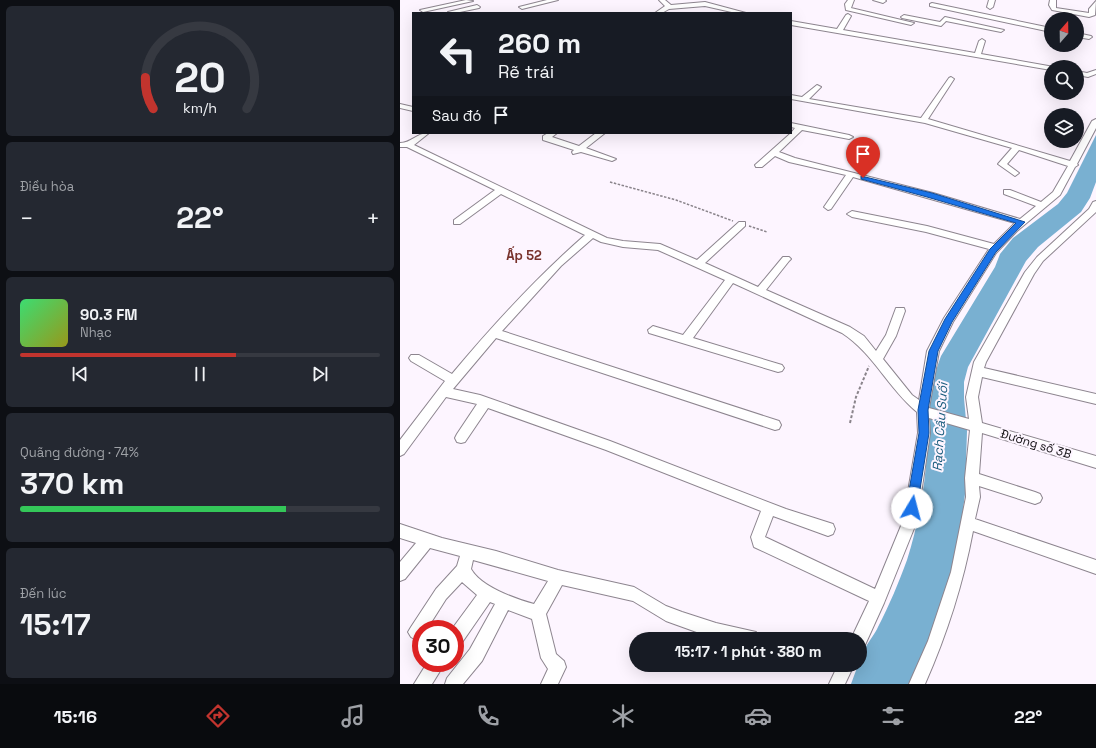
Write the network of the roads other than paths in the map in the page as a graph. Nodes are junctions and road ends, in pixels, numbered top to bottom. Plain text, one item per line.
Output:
1 (470, 0) edge
2 (555, 0) edge
3 (662, 0) edge
4 (851, 0) edge
5 (876, 0) edge
6 (992, 0) edge
7 (1053, 0) edge
8 (883, 1) edge
9 (1096, 3) edge
10 (932, 5) dead end
11 (477, 7) junction
12 (522, 7) dead end
13 (668, 7) junction
14 (990, 7) dead end
15 (956, 8) junction
16 (423, 10) dead end
17 (451, 12) edge
18 (482, 12) edge
19 (660, 12) edge
20 (739, 12) edge
21 (914, 12) dead end
22 (848, 16) dead end
23 (904, 17) dead end
24 (945, 19) junction
25 (792, 23) edge
26 (933, 28) dead end
27 (1044, 28) edge
28 (1001, 30) dead end
29 (839, 31) junction
30 (1084, 36) edge
31 (1089, 37) dead end
32 (982, 40) dead end
33 (977, 55) junction
34 (1044, 67) edge
35 (1096, 72) edge
36 (1084, 74) edge
37 (951, 79) dead end
38 (817, 87) dead end
39 (792, 97) edge
40 (803, 100) junction
41 (868, 101) dead end
42 (400, 106) edge
43 (412, 109) edge
44 (859, 110) junction
45 (923, 121) junction
46 (1096, 121) edge
47 (792, 125) edge
48 (800, 127) junction
49 (424, 134) edge
50 (552, 134) edge
51 (600, 134) edge
52 (849, 136) dead end
53 (404, 145) edge
54 (580, 148) junction
55 (1017, 148) junction
56 (774, 153) junction
57 (573, 154) dead end
58 (612, 159) dead end
59 (759, 165) dead end
60 (1074, 165) junction
61 (1015, 173) dead end
62 (851, 174) junction
63 (502, 189) junction
64 (1007, 192) dead end
65 (1096, 204) edge
66 (1042, 205) junction
67 (828, 207) dead end
68 (852, 214) dead end
69 (457, 222) dead end
70 (1021, 222) junction
71 (742, 224) road end
72 (592, 234) junction
73 (996, 248) junction
74 (786, 259) dead end
75 (698, 264) junction
76 (730, 280) junction
77 (759, 292) junction
78 (900, 311) dead end
79 (653, 330) dead end
80 (494, 333) junction
81 (686, 340) junction
82 (414, 358) dead end
83 (878, 361) junction
84 (778, 368) dead end
85 (978, 371) junction
86 (453, 380) junction
87 (444, 392) junction
88 (1096, 399) edge
89 (485, 402) junction
90 (924, 410) junction
91 (775, 425) dead end
92 (975, 426) junction
93 (461, 438) dead end
94 (400, 450) edge
95 (1096, 462) edge
96 (972, 478) junction
97 (1035, 498) dead end
98 (769, 508) junction
99 (968, 523) junction
100 (828, 528) dead end
101 (400, 531) edge
102 (427, 540) junction
103 (468, 552) junction
104 (1096, 567) edge
105 (464, 569) junction
106 (400, 574) edge
107 (558, 577) junction
108 (488, 592) junction
109 (879, 598) junction
110 (504, 602) junction
111 (538, 613) junction
112 (424, 620) edge
113 (464, 625) edge
114 (719, 632) edge
115 (862, 632) edge
116 (431, 672) edge
117 (843, 672) edge
118 (422, 684) edge
119 (453, 684) edge
120 (550, 684) edge
121 (837, 684) edge
122 (917, 684) edge

1 - 11 street
1 - 16 street
2 - 12 street
3 - 13 street
4 - 26 street
5 - 8 street
6 - 14 street
7 - 9 street
10 - 15 street
11 - 17 street
11 - 18 street
13 - 19 street
13 - 20 street
15 - 24 street
15 - 27 street
21 - 24 street
22 - 29 street
23 - 24 street
24 - 28 street
25 - 29 street
29 - 33 street
30 - 31 street
32 - 33 street
33 - 34 street
35 - 36 street
37 - 45 street
38 - 40 street
39 - 40 street
40 - 44 street
41 - 44 street
42 - 43 street
44 - 45 street
45 - 55 street
46 - 60 street
47 - 48 street
48 - 52 street
48 - 56 street
49 - 53 street
50 - 54 street
51 - 54 street
53 - 63 street
54 - 57 street
54 - 58 street
55 - 60 street
55 - 61 street
56 - 59 street
56 - 62 street
60 - 66 street
62 - 67 street
62 - 70 street
63 - 69 street
63 - 72 street
64 - 66 street
65 - 85 street
66 - 70 street
68 - 73 street
70 - 73 street
71 - 75 street
72 - 75 street
72 - 80 street
73 - 90 street
74 - 77 street
75 - 76 street
76 - 77 street
76 - 81 street
77 - 83 street
78 - 83 street
79 - 81 street
80 - 86 street
80 - 91 street
81 - 84 street
82 - 86 street
83 - 90 street
85 - 88 street
85 - 92 street
86 - 87 street
87 - 89 street
87 - 94 street
89 - 93 street
89 - 98 street
90 - 92 street, Đường số 3B
90 - 109 street
92 - 95 street, Đường số 3B
92 - 96 street
96 - 97 street
96 - 99 street
98 - 100 street
98 - 109 street
99 - 104 street
99 - 122 street
101 - 102 street
102 - 103 street
102 - 106 street
103 - 105 street
103 - 107 street
105 - 108 street
105 - 112 street
107 - 111 street
107 - 114 street
108 - 110 street
108 - 113 street
109 - 115 street
110 - 111 street
110 - 119 street
111 - 120 street
116 - 118 street
117 - 121 street

